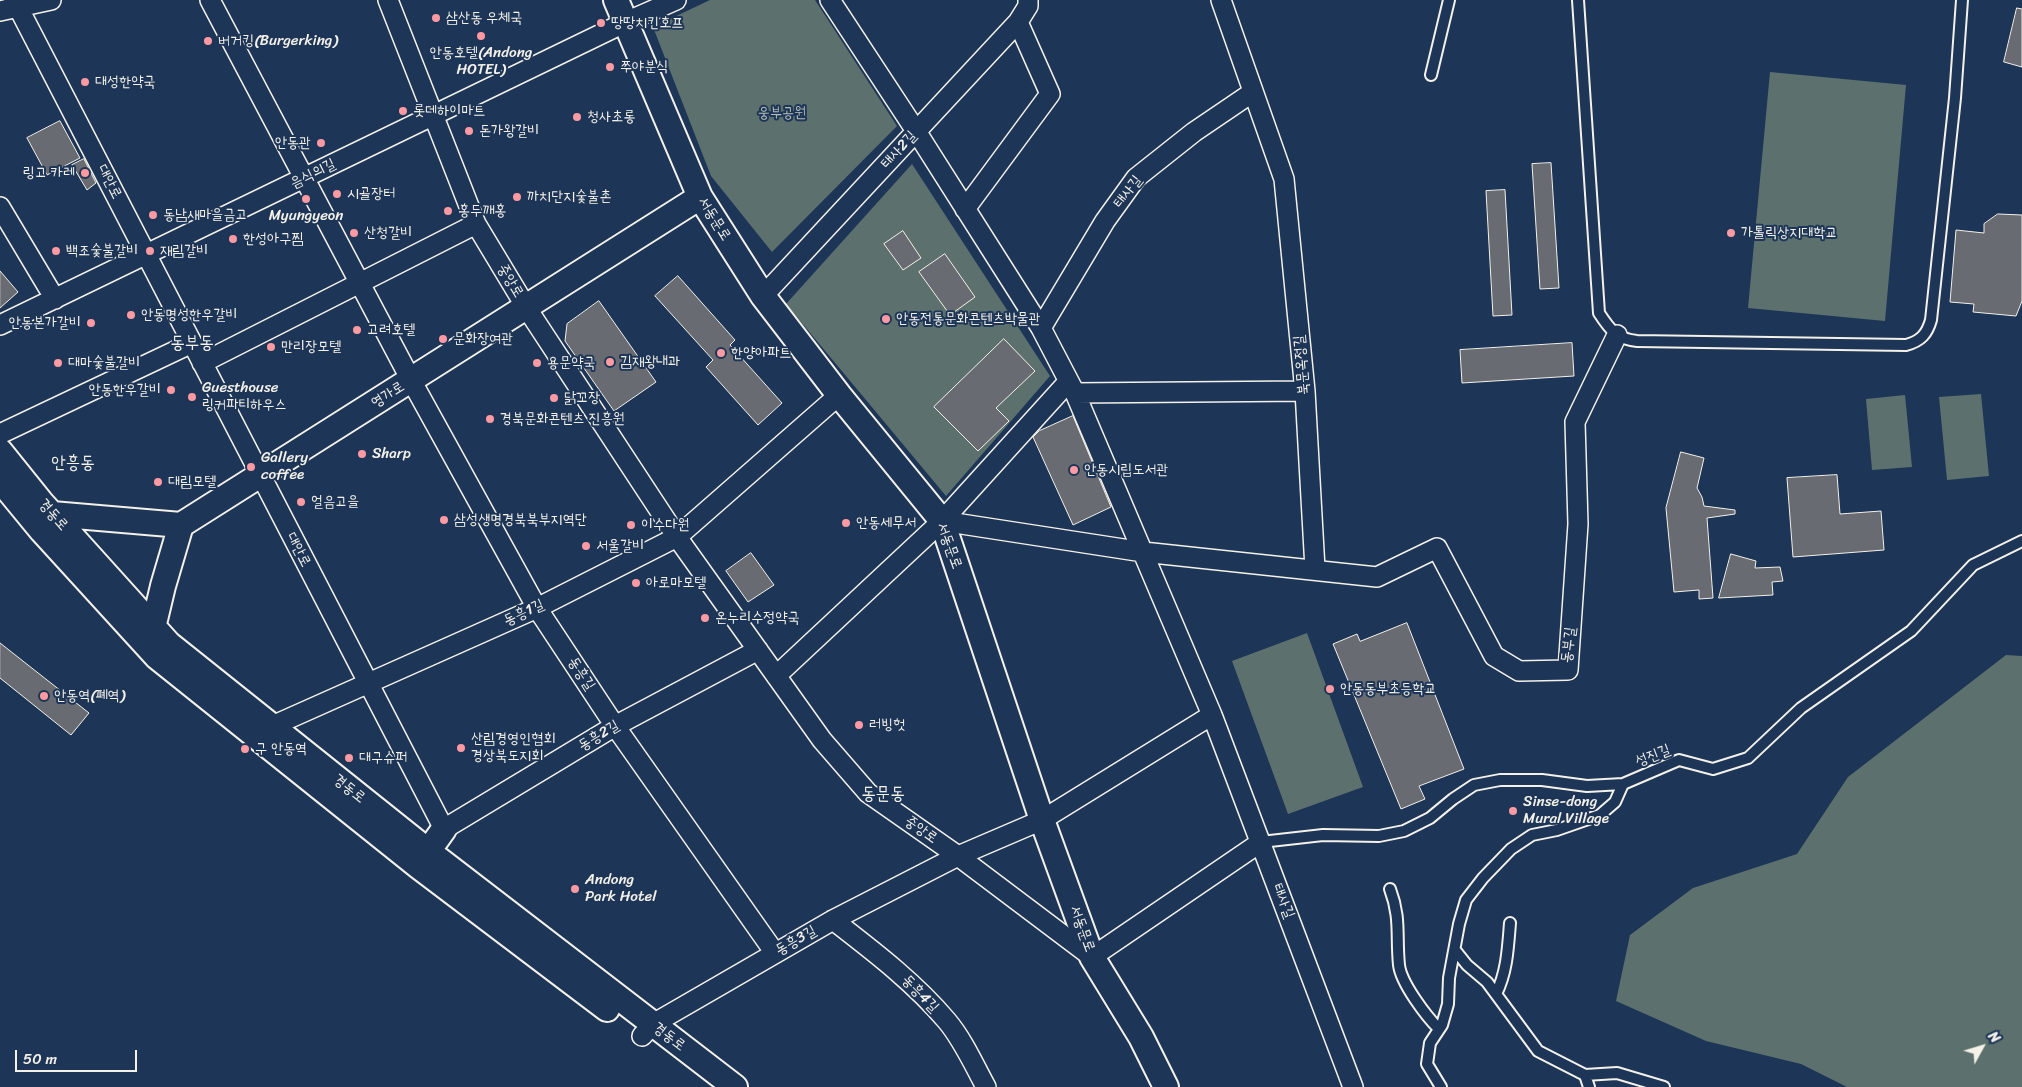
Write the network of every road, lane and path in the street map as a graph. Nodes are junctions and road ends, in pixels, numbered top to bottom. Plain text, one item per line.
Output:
1 (51, 0) edge
2 (210, 0) edge
3 (388, 0) edge
4 (616, 0) edge
5 (676, 0) edge
6 (830, 0) edge
7 (1028, 0) edge
8 (1221, 0) edge
9 (1449, 0) edge
10 (1578, 0) edge
11 (1962, 0) edge
12 (11, 6) edge
13 (626, 22) junction
14 (1018, 22) junction
15 (1431, 75) dead end
16 (1253, 92) junction
17 (433, 116) junction
18 (916, 131) junction
19 (305, 178) junction
20 (700, 197) junction
21 (0, 207) edge
22 (965, 209) junction
23 (476, 224) junction
24 (146, 255) junction
25 (360, 283) junction
26 (763, 296) junction
27 (55, 299) junction
28 (526, 308) junction
29 (0, 326) edge
30 (1041, 328) junction
31 (1617, 335) junction
32 (192, 343) junction
33 (202, 363) junction
34 (411, 380) junction
35 (1072, 388) junction
36 (1305, 391) junction
37 (838, 396) junction
38 (0, 434) edge
39 (0, 451) edge
40 (260, 475) junction
41 (0, 480) edge
42 (52, 514) junction
43 (942, 522) junction
44 (181, 525) junction
45 (677, 537) junction
46 (2022, 541) edge
47 (1143, 552) junction
48 (1315, 569) junction
49 (537, 608) junction
50 (148, 636) junction
51 (758, 650) junction
52 (776, 676) junction
53 (368, 684) junction
54 (1212, 715) junction
55 (270, 726) junction
56 (615, 726) junction
57 (1623, 784) junction
58 (1042, 820) junction
59 (444, 829) junction
60 (1260, 842) junction
61 (958, 856) junction
62 (423, 859) junction
63 (1390, 889) dead end
64 (833, 920) junction
65 (1510, 923) dead end
66 (1455, 950) junction
67 (775, 952) junction
68 (1092, 957) junction
69 (1496, 994) junction
70 (1439, 1029) junction
71 (647, 1030) junction
72 (1585, 1075) junction
73 (708, 1087) edge
74 (735, 1087) edge
75 (986, 1087) edge
76 (1166, 1087) edge
77 (1353, 1087) edge
78 (1441, 1087) edge
79 (1589, 1087) edge
80 (1664, 1087) edge

1 - 12 street
2 - 19 street, 동흥길
3 - 17 street, 중앙로
4 - 13 street, 서동문로
5 - 13 street, 음식의길
6 - 18 street, 태사길
7 - 14 street, 태사2길
8 - 16 street, 북문옥정길
9 - 15 lane
10 - 31 lane
11 - 31 lane
12 - 24 street, 대안로
13 - 17 street, 음식의길
13 - 20 street, 서동문로
14 - 18 street, 태사2길
14 - 22 street
16 - 30 street, 태사길
16 - 36 street, 북문옥정길
17 - 19 street, 음식의길
17 - 23 street, 중앙로
18 - 22 street, 태사길
18 - 26 street, 태사2길
19 - 24 street, 음식의길
19 - 25 street, 동흥길
20 - 26 street, 서동문로
20 - 28 street, 영가로
21 - 27 street
22 - 30 street, 태사길
23 - 25 street
23 - 28 street, 중앙로
24 - 27 street, 음식의길
24 - 32 street, 대안로
25 - 33 street
25 - 34 street, 동흥길
26 - 37 street, 서동문로
27 - 29 street, 음식의길
28 - 34 street, 영가로
28 - 45 street, 중앙로
30 - 35 street, 태사길
31 - 48 street, 동부길
32 - 33 street, 대안로
32 - 38 street
33 - 40 street, 대안로
34 - 40 street, 영가로
34 - 49 street, 동흥길
35 - 36 street
35 - 43 street
35 - 47 street, 태사길
36 - 48 street, 북문옥정길
37 - 43 street, 서동문로
37 - 45 street
39 - 42 street, 경동로
40 - 44 street, 영가로
40 - 53 street, 대안로
41 - 50 street, 경동로
42 - 44 street
42 - 50 street, 경동로
43 - 47 street
43 - 52 street
43 - 58 street, 서동문로
44 - 50 street
45 - 49 street, 동흥1길
45 - 51 street, 중앙로
46 - 57 lane, 성진길
47 - 48 street
47 - 54 street, 태사길
49 - 53 street, 동흥1길
49 - 56 street, 동흥길
50 - 55 street, 경동로
50 - 62 street, 경동로
51 - 52 street, 중앙로
51 - 56 street, 동흥2길
52 - 61 street, 중앙로
53 - 55 street
53 - 59 street, 대안로
54 - 58 street
54 - 60 street, 태사길
55 - 62 street, 경동로
56 - 59 street, 동흥2길
56 - 67 street, 동흥길
57 - 60 lane, 성진길
57 - 66 lane
58 - 61 street, 동흥3길
58 - 68 street, 서동문로
59 - 62 street
60 - 68 street
60 - 77 street, 태사길
61 - 64 street, 동흥3길
61 - 68 street, 중앙로
62 - 71 street, 경동로
63 - 70 lane
64 - 67 street, 동흥3길
64 - 75 street, 동흥4길
65 - 69 lane
66 - 69 lane
66 - 70 lane
67 - 71 street, 동흥3길
68 - 76 street, 서동문로
69 - 72 lane
70 - 78 lane
71 - 73 street, 경동로
71 - 74 street, 경동로
72 - 79 lane
72 - 80 lane

